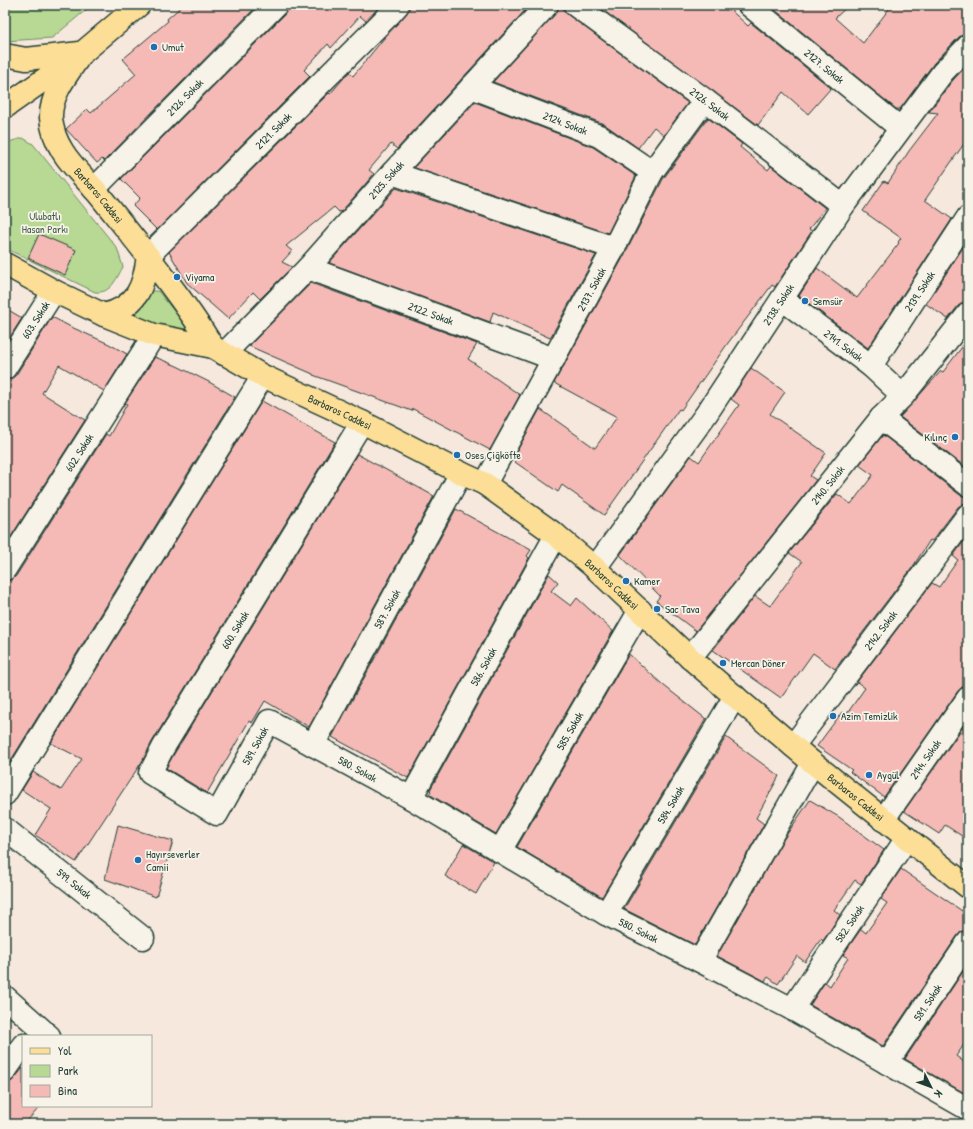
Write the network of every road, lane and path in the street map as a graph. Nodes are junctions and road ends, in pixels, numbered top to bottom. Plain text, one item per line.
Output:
1 (139, 5) edge
2 (276, 5) edge
3 (398, 5) edge
4 (547, 5) edge
5 (575, 5) edge
6 (749, 5) edge
7 (968, 46) edge
8 (82, 53) junction
9 (5, 55) edge
10 (471, 87) junction
11 (705, 100) junction
12 (5, 107) edge
13 (900, 128) junction
14 (652, 172) junction
15 (392, 173) junction
16 (94, 189) junction
17 (843, 206) junction
18 (968, 217) edge
19 (614, 248) junction
20 (148, 256) junction
21 (5, 264) edge
22 (308, 268) junction
23 (54, 291) junction
24 (782, 299) junction
25 (104, 314) junction
26 (968, 314) edge
27 (154, 336) junction
28 (218, 351) junction
29 (554, 359) junction
30 (871, 366) junction
31 (5, 368) edge
32 (263, 376) junction
33 (903, 396) junction
34 (881, 418) junction
35 (362, 422) junction
36 (461, 473) junction
37 (485, 484) junction
38 (968, 485) edge
39 (968, 515) edge
40 (556, 536) junction
41 (595, 568) junction
42 (5, 569) edge
43 (640, 610) junction
44 (690, 658) junction
45 (734, 696) junction
46 (968, 698) edge
47 (313, 745) junction
48 (793, 746) junction
49 (813, 762) junction
50 (5, 794) edge
51 (411, 798) junction
52 (216, 814) joint
53 (883, 820) junction
54 (5, 829) edge
55 (907, 838) junction
56 (500, 851) junction
57 (966, 880) edge
58 (606, 914) junction
59 (143, 938) dead end
60 (968, 942) edge
61 (700, 961) junction
62 (5, 997) edge
63 (792, 1009) junction
64 (38, 1032) edge
65 (22, 1046) edge
66 (887, 1062) junction
67 (5, 1071) edge
68 (968, 1109) edge

1 - 8 main road
2 - 16 street, 2126. Sokak
3 - 20 street, 2121. Sokak
4 - 10 street, 2125. Sokak
5 - 11 street, 2126. Sokak
6 - 13 street, 2127. Sokak
7 - 13 street, 2138. Sokak
8 - 9 main road
8 - 12 main road
8 - 16 main road, Barbaros Caddesi
10 - 14 street, 2124. Sokak
10 - 15 street, 2125. Sokak
11 - 14 street, 2137. Sokak
11 - 17 street, 2126. Sokak
13 - 17 street, 2138. Sokak
14 - 19 street, 2137. Sokak
15 - 19 street
15 - 22 street, 2125. Sokak
16 - 20 main road, Barbaros Caddesi
17 - 24 street, 2138. Sokak
18 - 30 street, 2139. Sokak
19 - 29 street, 2137. Sokak
20 - 25 main road
20 - 28 main road, Barbaros Caddesi
21 - 23 main road, Barbaros Caddesi
22 - 28 street, 2125. Sokak
22 - 29 street, 2122. Sokak
23 - 25 main road, Barbaros Caddesi
23 - 31 street, 603. Sokak
24 - 30 street, 2141. Sokak
24 - 41 street, 2138. Sokak
25 - 27 main road, Barbaros Caddesi
26 - 33 street, 2140. Sokak
27 - 28 main road, Barbaros Caddesi
27 - 42 street, 602. Sokak
28 - 32 main road, Barbaros Caddesi
29 - 37 street, 2137. Sokak
30 - 33 street, 2141. Sokak
32 - 35 main road, Barbaros Caddesi
32 - 50 street
33 - 34 street, 2140. Sokak
34 - 38 street
34 - 44 street, 2140. Sokak
35 - 36 main road, Barbaros Caddesi
35 - 52 street, 600. Sokak
36 - 37 main road, Barbaros Caddesi
36 - 47 street, 587. Sokak
37 - 40 main road, Barbaros Caddesi
39 - 48 street, 2142. Sokak
40 - 41 main road, Barbaros Caddesi
40 - 51 street, 586. Sokak
41 - 43 main road, Barbaros Caddesi
43 - 44 main road, Barbaros Caddesi
43 - 56 street, 585. Sokak
44 - 45 main road, Barbaros Caddesi
45 - 48 main road, Barbaros Caddesi
45 - 58 street, 584. Sokak
46 - 53 street, 2144. Sokak
47 - 51 street, 580. Sokak
47 - 52 street, 589. Sokak
48 - 49 main road, Barbaros Caddesi
49 - 53 main road, Barbaros Caddesi
49 - 61 street
51 - 56 street, 580. Sokak
53 - 55 main road, Barbaros Caddesi
54 - 59 street, 599. Sokak
55 - 57 main road, Barbaros Caddesi
55 - 63 street, 582. Sokak
56 - 58 street, 580. Sokak
58 - 61 street, 580. Sokak
60 - 66 street, 581. Sokak
61 - 63 street, 580. Sokak
62 - 64 street
63 - 66 street, 580. Sokak
65 - 67 street
66 - 68 street, 580. Sokak

